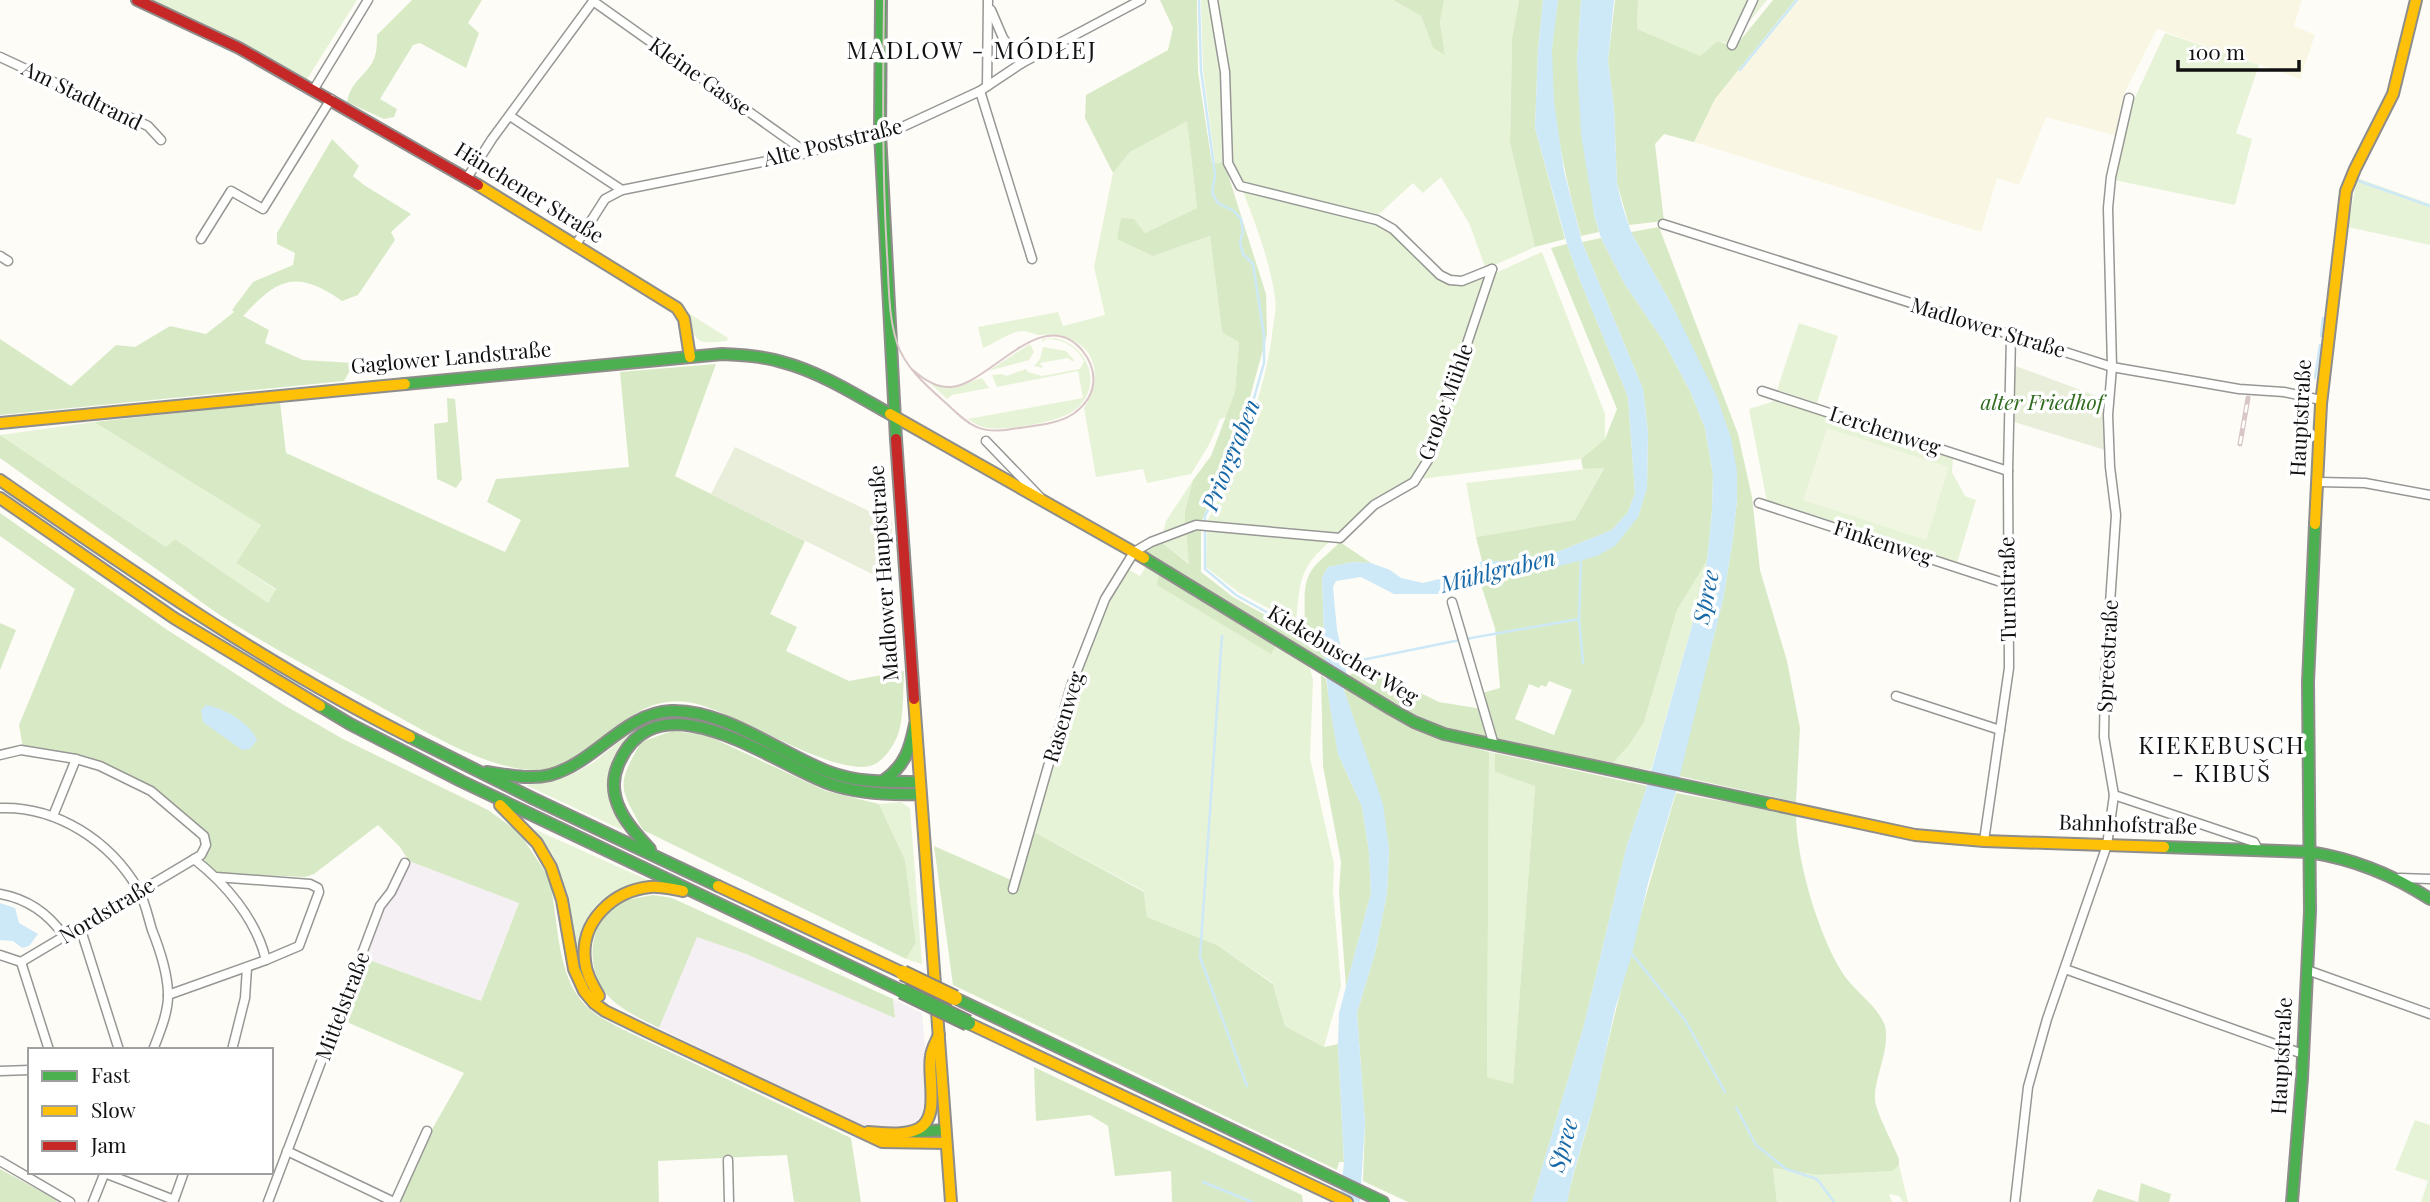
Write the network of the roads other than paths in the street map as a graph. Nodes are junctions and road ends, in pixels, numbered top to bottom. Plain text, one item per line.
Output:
1 (137, 0) edge
2 (368, 0) edge
3 (594, 0) edge
4 (881, 0) edge
5 (1141, 0) edge
6 (1213, 0) edge
7 (1752, 0) edge
8 (2416, 0) edge
9 (989, 4) edge
10 (1732, 45) dead end
11 (0, 57) edge
12 (1022, 63) junction
13 (984, 88) junction
14 (314, 89) junction
15 (2129, 98) dead end
16 (331, 99) junction
17 (510, 116) junction
18 (880, 133) junction
19 (161, 140) dead end
20 (807, 153) junction
21 (467, 178) junction
22 (622, 190) junction
23 (1663, 224) dead end
24 (201, 239) dead end
25 (575, 246) junction
26 (1032, 259) dead end
27 (2011, 336) junction
28 (690, 357) junction
29 (2112, 367) junction
30 (1762, 391) dead end
31 (2321, 400) junction
32 (894, 416) junction
33 (0, 423) edge
34 (986, 441) dead end
35 (2008, 471) junction
36 (0, 480) edge
37 (2318, 482) junction
38 (2430, 495) edge
39 (0, 498) edge
40 (1043, 500) junction
41 (1759, 503) dead end
42 (1134, 552) junction
43 (2007, 584) junction
44 (1452, 602) dead end
45 (1896, 696) dead end
46 (915, 724) junction
47 (2000, 730) junction
48 (1494, 745) junction
49 (0, 755) edge
50 (76, 759) junction
51 (472, 769) junction
52 (882, 782) junction
53 (919, 788) junction
54 (488, 794) junction
55 (2114, 795) junction
56 (0, 808) edge
57 (1816, 814) joint
58 (53, 816) junction
59 (1984, 841) junction
60 (2107, 845) junction
61 (2259, 851) junction
62 (2309, 852) junction
63 (658, 858) junction
64 (194, 859) junction
65 (405, 863) dead end
66 (216, 877) junction
67 (2400, 878) junction
68 (2430, 879) edge
69 (1013, 889) dead end
70 (140, 892) junction
71 (695, 892) junction
72 (0, 894) edge
73 (2430, 899) edge
74 (80, 927) junction
75 (64, 936) junction
76 (0, 955) edge
77 (266, 960) junction
78 (21, 962) junction
79 (247, 968) junction
80 (2065, 969) junction
81 (2307, 970) junction
82 (168, 995) junction
83 (2430, 1014) edge
84 (622, 1019) junction
85 (939, 1035) junction
86 (48, 1048) edge
87 (118, 1048) edge
88 (154, 1048) edge
89 (233, 1048) edge
90 (2303, 1054) junction
91 (28, 1070) edge
92 (0, 1071) edge
93 (852, 1130) junction
94 (427, 1131) dead end
95 (905, 1132) junction
96 (945, 1136) junction
97 (287, 1151) junction
98 (728, 1160) dead end
99 (0, 1161) edge
100 (104, 1174) edge
101 (107, 1174) edge
102 (183, 1174) edge
103 (70, 1202) edge
104 (93, 1202) edge
105 (268, 1202) edge
106 (394, 1202) edge
107 (729, 1202) edge
108 (951, 1202) edge
109 (1347, 1202) edge
110 (1383, 1202) edge
111 (2015, 1202) edge
112 (2292, 1202) edge

1 - 14 main road, Hänchener Straße
2 - 14 street
3 - 17 street
3 - 20 street, Kleine Gasse
4 - 18 main road, Madlower Hauptstraße
5 - 12 street, Alte Poststraße
6 - 42 street, Große Mühle
7 - 10 street
8 - 31 main road, Hauptstraße
9 - 12 street
9 - 13 street
11 - 19 street, Am Stadtrand
12 - 13 street, Alte Poststraße
13 - 18 street, Alte Poststraße
13 - 26 street
14 - 16 main road, Hänchener Straße
15 - 29 street, Spreestraße
16 - 21 main road, Hänchener Straße
16 - 24 street
17 - 21 street
17 - 22 street
18 - 20 street, Alte Poststraße
18 - 32 main road, Madlower Hauptstraße
20 - 22 street, Alte Poststraße
21 - 25 main road, Hänchener Straße
22 - 25 street
23 - 27 street, Madlower Straße
25 - 28 main road, Hänchener Straße
27 - 29 street, Madlower Straße
27 - 35 street, Turnstraße
28 - 32 main road, Gaglower Landstraße
28 - 33 main road, Gaglower Landstraße
29 - 31 street, Madlower Straße
29 - 55 street, Spreestraße
30 - 35 street, Lerchenweg
31 - 37 main road, Hauptstraße
32 - 40 main road, Kiekebuscher Weg
32 - 46 main road, Madlower Hauptstraße
34 - 40 street
35 - 43 street, Turnstraße
36 - 51 main road
37 - 38 street
37 - 62 main road, Hauptstraße
39 - 54 main road
40 - 42 main road, Kiekebuscher Weg
41 - 43 street, Finkenweg
42 - 48 main road, Kiekebuscher Weg
42 - 69 street, Rasenweg
43 - 47 street, Turnstraße
44 - 48 street
45 - 47 street
46 - 52 main road
46 - 53 main road, Madlower Hauptstraße
47 - 59 street, Turnstraße
48 - 57 main road, Kiekebuscher Weg
49 - 50 street
50 - 58 street
50 - 64 street
51 - 52 main road
51 - 63 main road
52 - 53 main road
53 - 63 main road
53 - 85 main road, Madlower Hauptstraße
54 - 71 main road
54 - 84 main road
55 - 60 street, Spreestraße
55 - 61 street
56 - 58 street
57 - 59 main road, Bahnhofstraße
58 - 70 street
59 - 60 main road, Bahnhofstraße
60 - 61 main road, Bahnhofstraße
60 - 80 street, Spreestraße
61 - 62 main road, Bahnhofstraße
62 - 67 main road, Bahnhofstraße
62 - 81 main road, Hauptstraße
63 - 110 main road, bridge
64 - 66 street
64 - 70 street, Nordstraße
65 - 97 street, Mittelstraße
66 - 77 street
66 - 77 street
67 - 68 street
67 - 73 main road, Bahnhofstraße
70 - 74 street, Nordstraße
70 - 82 street
71 - 84 main road
71 - 109 main road, bridge
72 - 75 street
74 - 75 street, Nordstraße
74 - 87 street
75 - 78 street, Nordstraße
76 - 78 street
77 - 79 street
78 - 86 street
79 - 82 street
79 - 89 street
80 - 90 street
80 - 111 street, Spreestraße
81 - 83 street
81 - 90 main road, Hauptstraße
82 - 88 street
84 - 93 main road
85 - 95 main road
85 - 96 main road, Madlower Hauptstraße
90 - 112 main road, Hauptstraße
91 - 92 street
93 - 95 main road
93 - 96 main road
94 - 106 street
95 - 96 main road
96 - 108 main road, Madlower Hauptstraße
97 - 105 street, Mittelstraße
97 - 106 street
98 - 107 street
99 - 103 street
100 - 104 street
101 - 102 street

